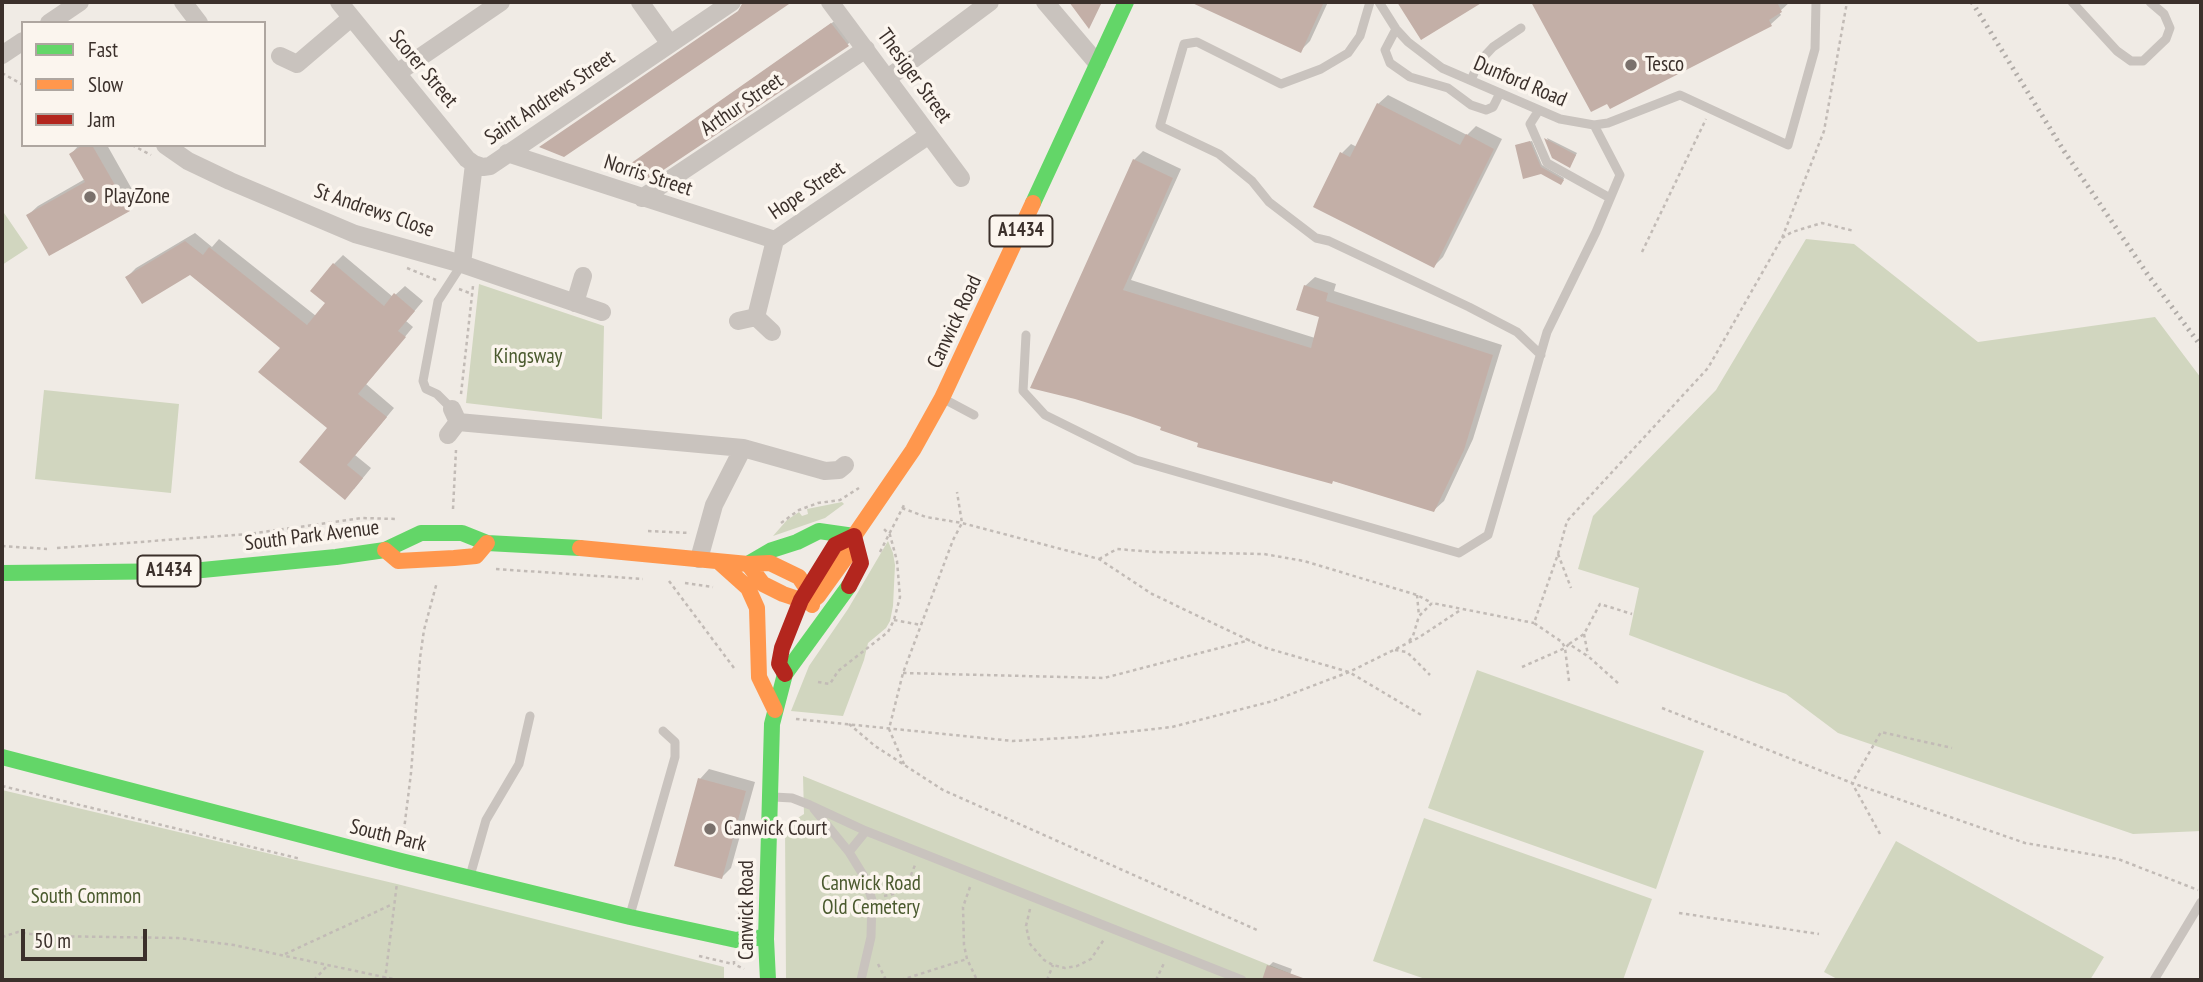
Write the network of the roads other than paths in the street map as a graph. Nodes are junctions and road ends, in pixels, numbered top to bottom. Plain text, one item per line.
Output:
1 (80, 2) edge
2 (183, 2) edge
3 (339, 2) edge
4 (500, 2) edge
5 (640, 2) edge
6 (733, 2) edge
7 (830, 2) edge
8 (989, 2) edge
9 (1045, 2) edge
10 (1126, 2) edge
11 (1370, 2) edge
12 (1379, 2) edge
13 (1816, 2) edge
14 (2072, 2) edge
15 (2150, 2) edge
16 (351, 18) junction
17 (52, 21) edge
18 (197, 21) edge
19 (1396, 29) junction
20 (1521, 29) dead end
21 (21, 42) edge
22 (670, 44) junction
23 (866, 49) junction
24 (2, 55) edge
25 (280, 56) dead end
26 (1097, 63) junction
27 (397, 73) junction
28 (888, 78) junction
29 (1471, 80) junction
30 (1500, 93) junction
31 (1539, 110) junction
32 (1594, 125) junction
33 (929, 135) junction
34 (168, 147) edge
35 (507, 153) junction
36 (474, 164) junction
37 (961, 178) dead end
38 (642, 198) junction
39 (1610, 198) junction
40 (775, 240) junction
41 (462, 264) junction
42 (583, 276) dead end
43 (575, 303) junction
44 (602, 312) dead end
45 (772, 332) dead end
46 (1026, 335) dead end
47 (1541, 355) junction
48 (942, 398) junction
49 (974, 415) dead end
50 (453, 422) joint
51 (743, 448) junction
52 (845, 465) dead end
53 (854, 536) junction
54 (487, 543) junction
55 (385, 550) junction
56 (699, 559) junction
57 (719, 562) junction
58 (748, 564) junction
59 (2, 573) edge
60 (807, 597) junction
61 (812, 635) junction
62 (785, 674) junction
63 (780, 714) junction
64 (530, 716) dead end
65 (663, 732) dead end
66 (2, 757) edge
67 (769, 797) junction
68 (810, 805) junction
69 (866, 831) junction
70 (849, 852) junction
71 (470, 878) junction
72 (2201, 902) edge
73 (629, 917) junction
74 (766, 939) junction
75 (768, 980) edge
76 (861, 980) edge
77 (1242, 980) edge
78 (2154, 980) edge

1 - 17 street
2 - 18 street
3 - 16 street, Scorer Street
4 - 27 street
5 - 22 street
6 - 22 street, Saint Andrews Street
7 - 23 street, Thesiger Street
8 - 28 street
9 - 26 street
10 - 26 main road, Canwick Road / A1434
11 - 47 lane
12 - 19 lane, Dunford Road
13 - 32 lane, Dunford Road
14 - 15 lane
16 - 25 street
16 - 27 street, Scorer Street
19 - 29 lane, Dunford Road
19 - 30 lane
20 - 29 lane
21 - 24 street
22 - 35 street, Saint Andrews Street
23 - 28 street, Thesiger Street
23 - 38 street, Arthur Street
26 - 48 main road, Canwick Road / A1434
27 - 36 street, Scorer Street
28 - 33 street, Thesiger Street
29 - 30 lane, Dunford Road
30 - 31 lane, Dunford Road
31 - 32 lane, Dunford Road
31 - 39 lane
32 - 39 lane
33 - 37 street, Thesiger Street
33 - 40 street, Hope Street
34 - 41 street, St Andrews Close
35 - 36 street, Saint Andrews Street
35 - 38 street, Norris Street
36 - 41 street, Saint Andrews Street
38 - 40 street, Norris Street
39 - 47 lane
40 - 45 street, Hope Street
41 - 43 street, St Andrews Close
41 - 50 lane
42 - 43 street
43 - 44 street, St Andrews Close
46 - 47 lane
48 - 49 lane
48 - 53 main road, Canwick Road / A1434
50 - 51 street
51 - 52 street
51 - 56 street
53 - 58 main road
53 - 60 main road, A1434
53 - 61 main road, Canwick Road
54 - 55 main road, South Park Avenue / A1434
54 - 55 main road
54 - 56 main road, South Park Avenue / A1434
55 - 59 main road, South Park Avenue / A1434
56 - 57 main road, South Park Avenue / A1434
57 - 58 main road, South Park Avenue / A1434
57 - 63 main road
58 - 60 main road
58 - 60 main road, South Park Avenue
60 - 61 main road
60 - 62 main road, Canwick Road
61 - 62 main road, Canwick Road
62 - 63 main road, Canwick Road
63 - 67 main road, Canwick Road
64 - 71 lane
65 - 73 lane
66 - 71 main road, South Park
67 - 68 lane
67 - 74 main road, Canwick Road
68 - 69 lane
68 - 70 lane
69 - 70 lane
69 - 77 lane
70 - 76 lane
71 - 73 main road, South Park
72 - 78 lane
73 - 74 main road, South Park
74 - 75 main road, Canwick Road

